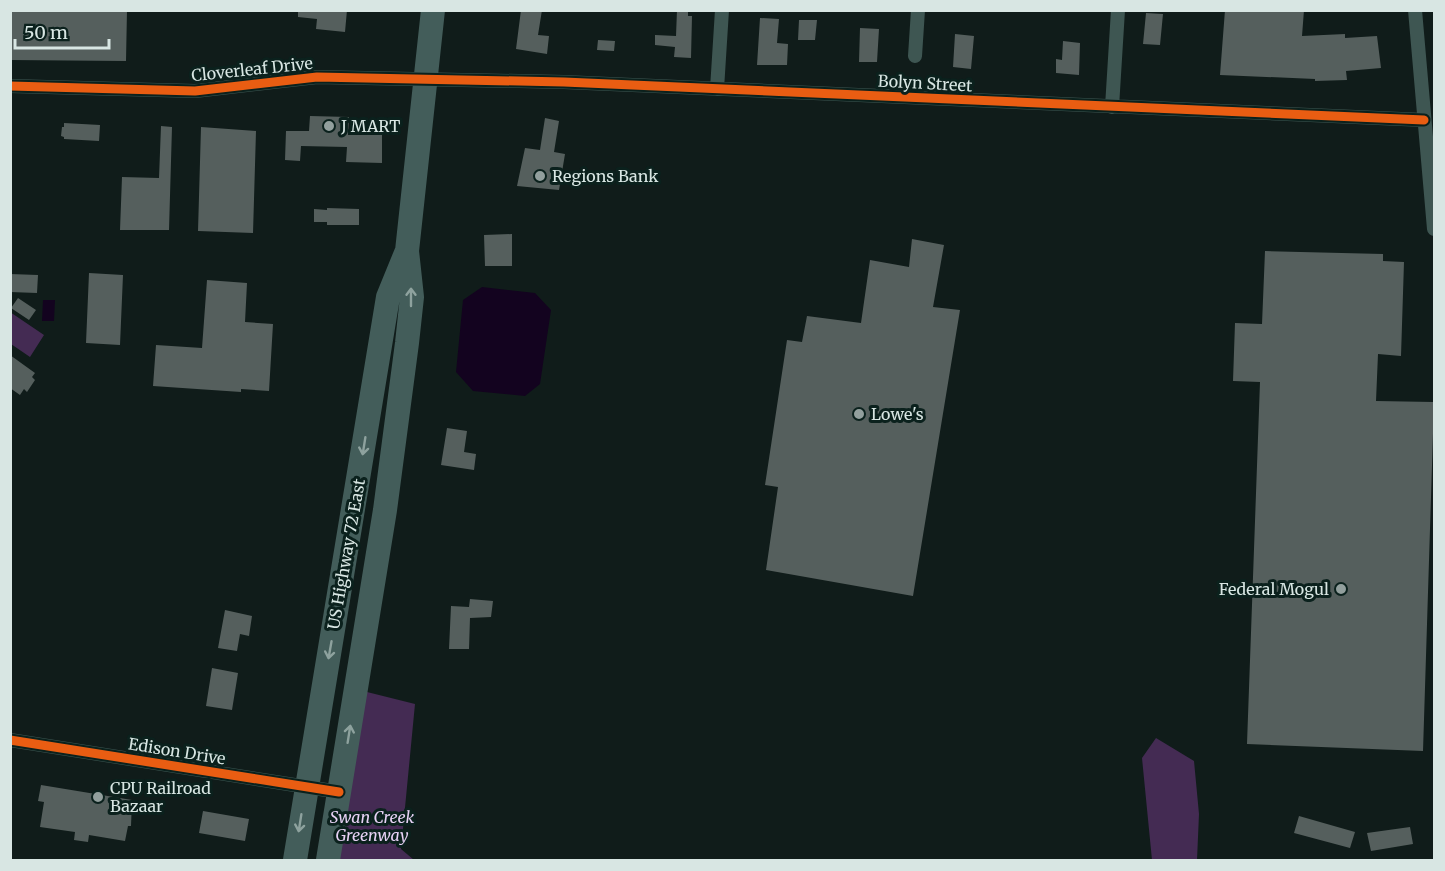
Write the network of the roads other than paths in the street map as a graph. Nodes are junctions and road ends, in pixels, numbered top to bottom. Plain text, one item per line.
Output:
1 (433, 10) edge
2 (722, 10) edge
3 (918, 10) edge
4 (1118, 10) edge
5 (1415, 10) edge
6 (915, 57) dead end
7 (424, 79) junction
8 (10, 86) edge
9 (717, 89) junction
10 (1112, 107) junction
11 (1424, 120) junction
12 (1434, 230) edge
13 (407, 250) junction
14 (10, 740) edge
15 (306, 785) junction
16 (339, 792) junction
17 (295, 861) edge
18 (328, 861) edge

1 - 7 highway, US Highway 72 East
2 - 9 street
3 - 6 street
4 - 10 street
5 - 11 street
7 - 8 street, Cloverleaf Drive
7 - 9 street, Bolyn Street
7 - 13 highway, US Highway 72 East
9 - 10 street, Bolyn Street
10 - 11 street, Bolyn Street
11 - 12 street
13 -> 15 highway, US Highway 72 East
16 -> 13 highway, US Highway 72 East
14 - 15 street, Edison Drive
15 - 16 street, Edison Drive
15 -> 17 highway, US Highway 72 East
16 - 18 highway, US Highway 72 East

